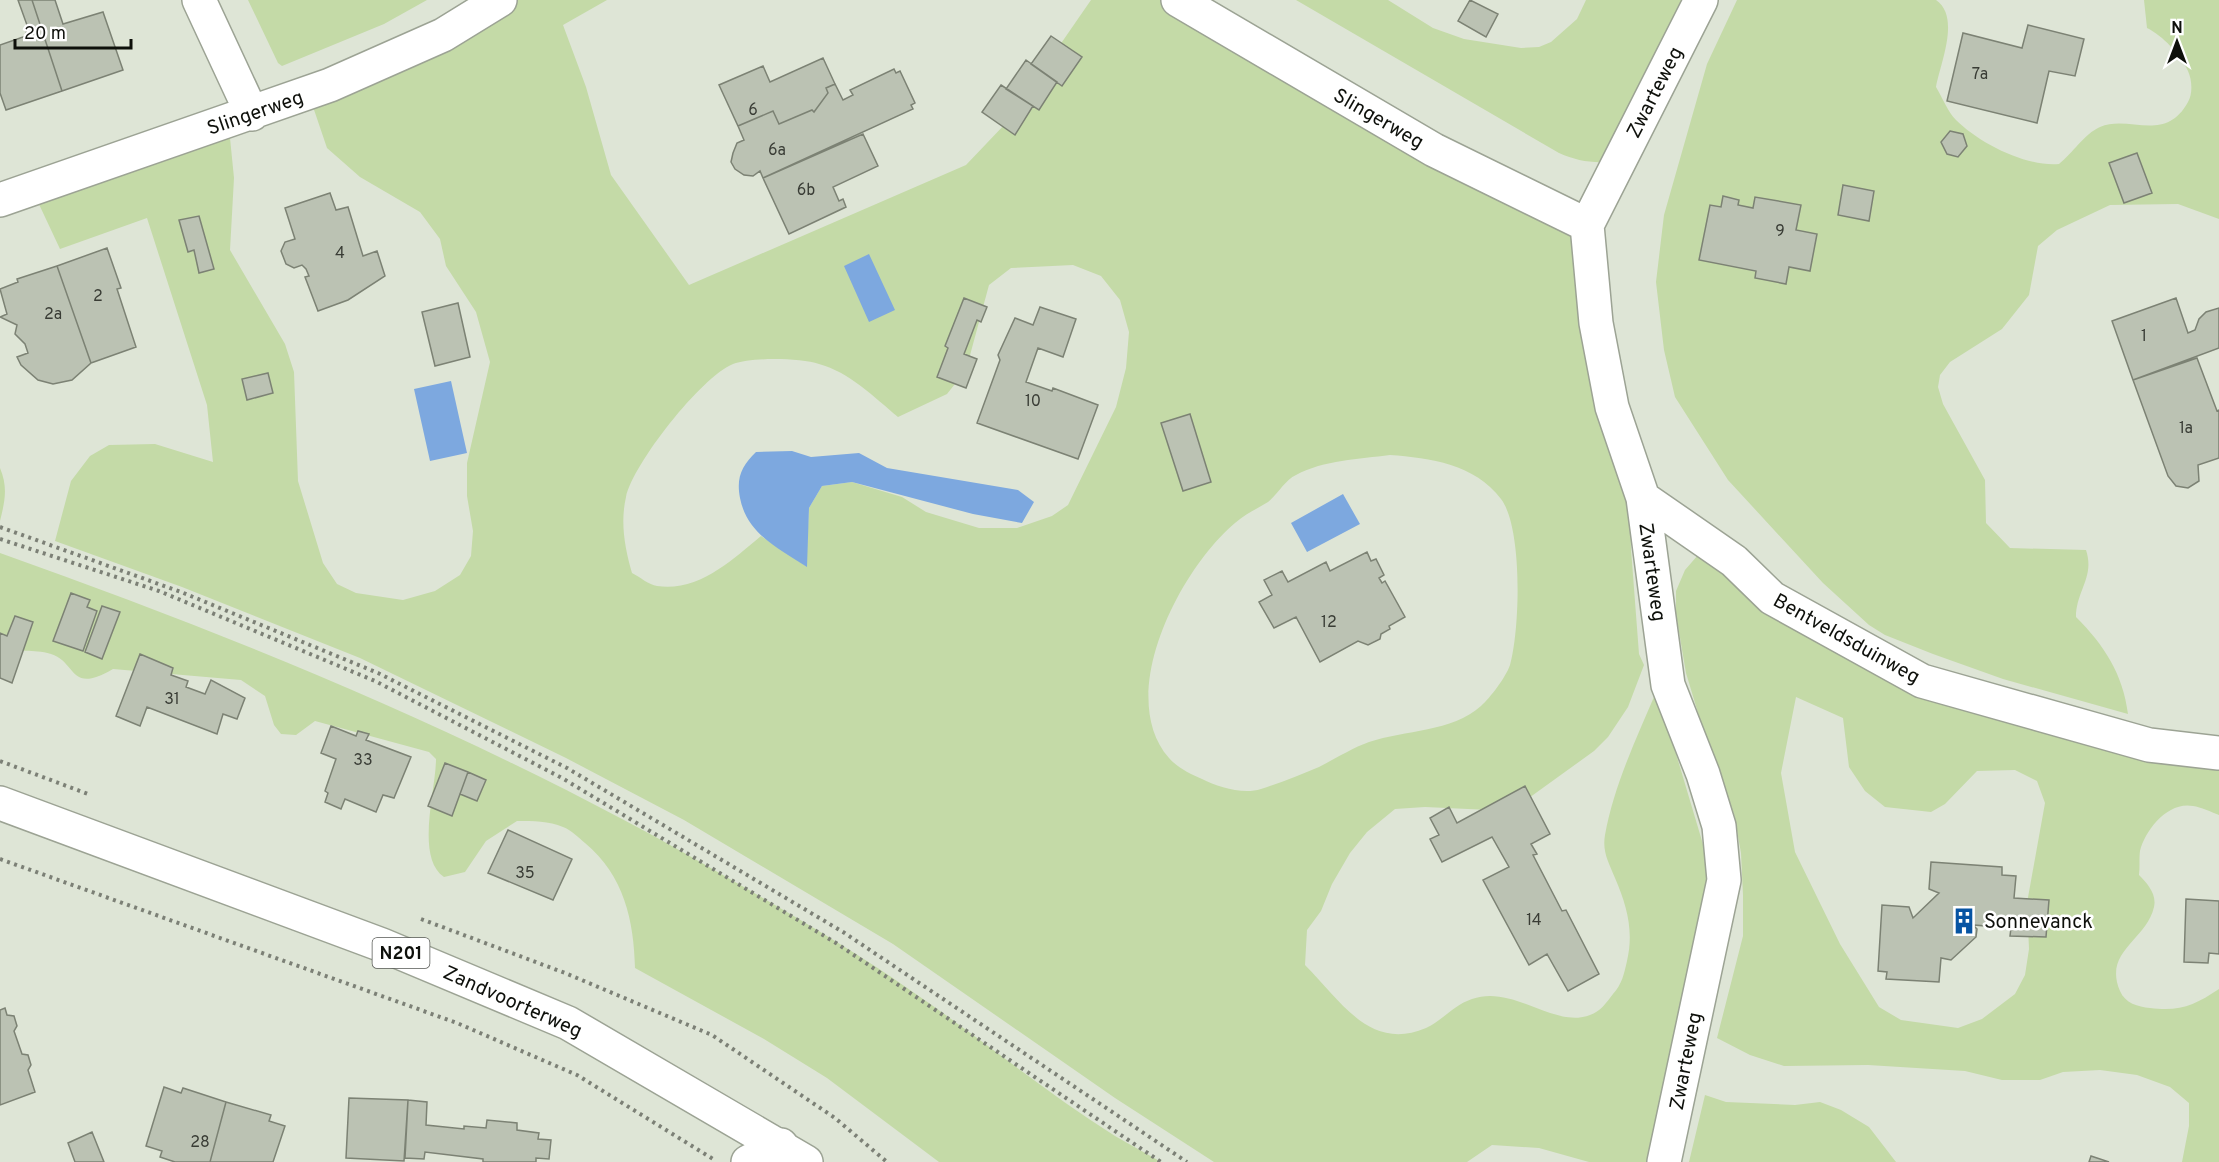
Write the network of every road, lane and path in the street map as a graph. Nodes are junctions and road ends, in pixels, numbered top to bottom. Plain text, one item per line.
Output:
1 (199, 0) edge
2 (500, 0) edge
3 (1178, 0) edge
4 (1701, 0) edge
5 (252, 114) junction
6 (0, 200) edge
7 (1587, 225) junction
8 (1643, 498) junction
9 (0, 527) edge
10 (0, 539) edge
11 (2219, 753) edge
12 (0, 803) edge
13 (0, 859) edge
14 (794, 1154) edge
15 (718, 1162) edge
16 (748, 1162) edge
17 (1161, 1162) edge
18 (1187, 1162) edge
19 (1664, 1162) edge

1 - 5 street
2 - 5 street, Slingerweg
3 - 7 street, Slingerweg
4 - 7 street, Zwarteweg
5 - 6 street, Slingerweg
7 - 8 street, Zwarteweg
8 - 11 street, Bentveldsduinweg
8 - 19 street, Zwarteweg
9 - 18 path
10 - 17 path
12 - 14 street, Zandvoorterweg / N201
13 - 15 path
14 - 16 street

